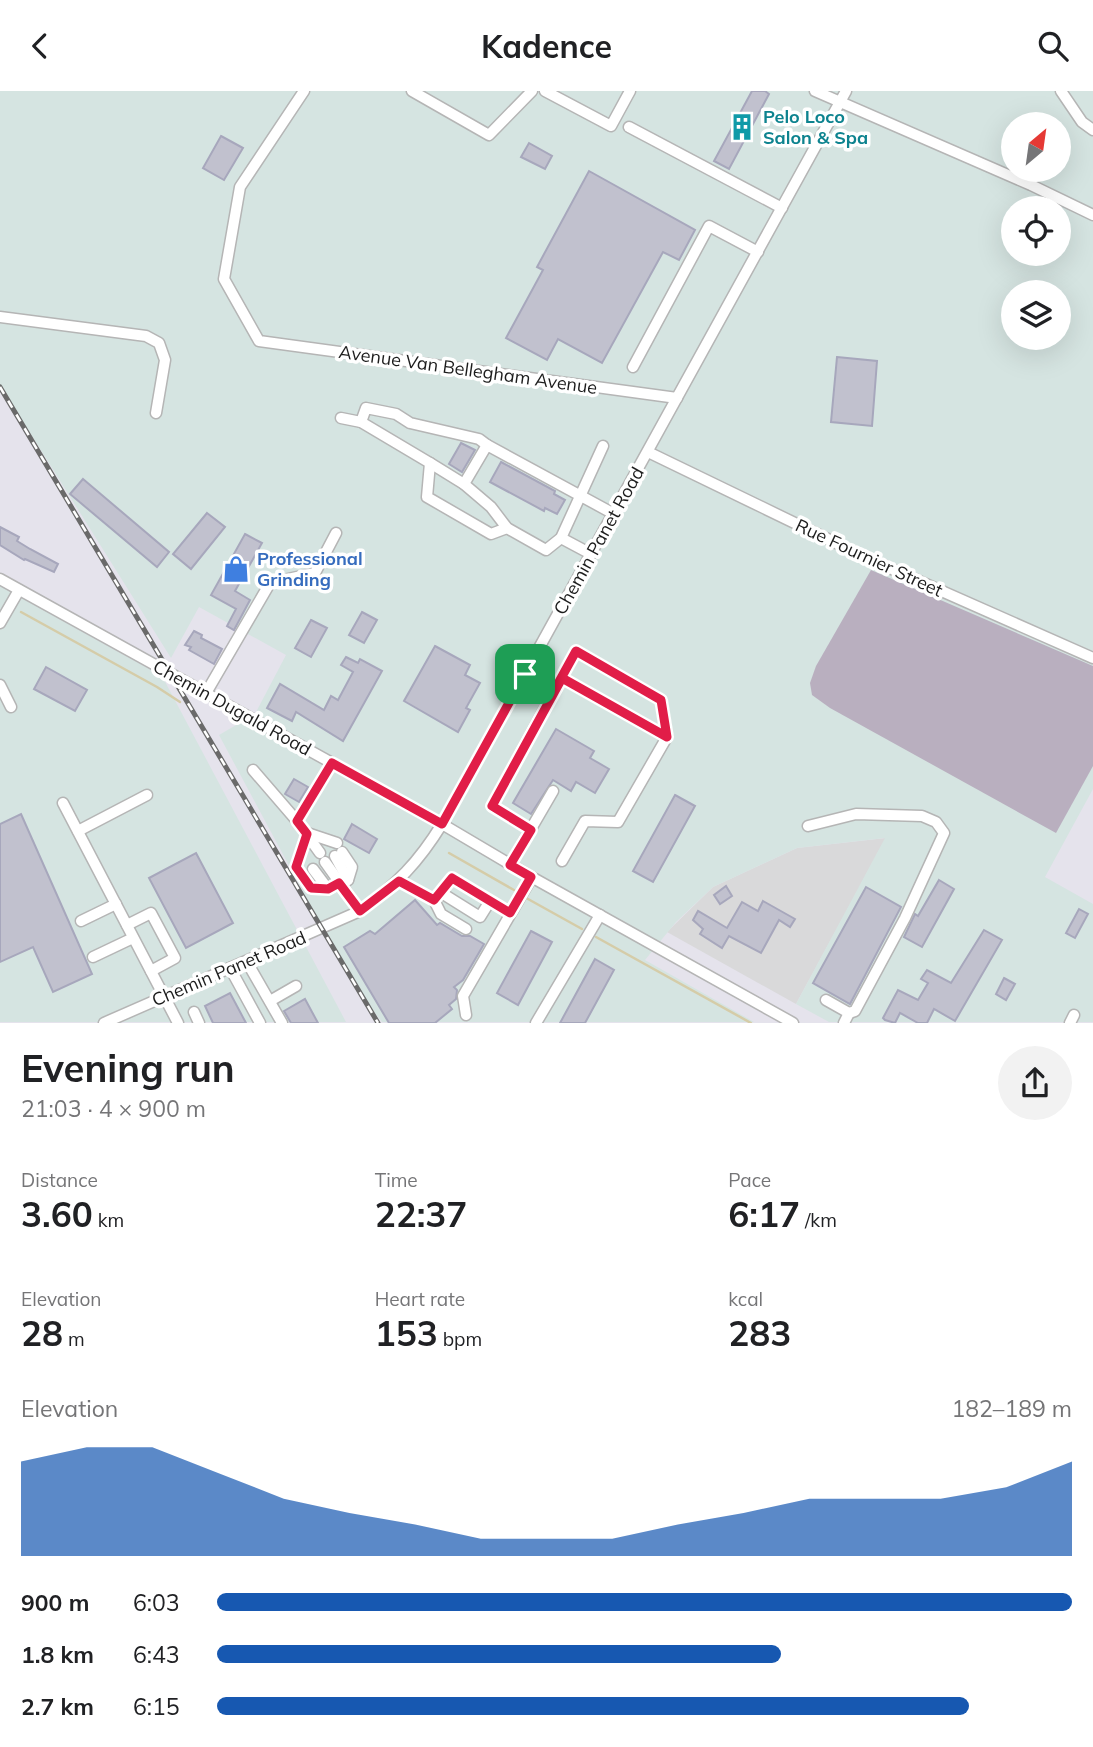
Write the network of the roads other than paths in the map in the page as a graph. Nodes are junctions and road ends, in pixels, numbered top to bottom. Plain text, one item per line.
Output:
1 (304, 91) edge
2 (412, 91) edge
3 (533, 91) edge
4 (545, 91) edge
5 (630, 91) edge
6 (815, 91) edge
7 (846, 91) edge
8 (1061, 91) edge
9 (841, 102) junction
10 (629, 127) dead end
11 (1093, 129) edge
12 (782, 208) junction
13 (1093, 215) edge
14 (758, 252) junction
15 (0, 317) edge
16 (633, 367) dead end
17 (677, 398) junction
18 (156, 413) dead end
19 (341, 418) dead end
20 (361, 422) junction
21 (487, 445) junction
22 (603, 446) dead end
23 (648, 452) junction
24 (430, 463) junction
25 (464, 484) junction
26 (580, 496) junction
27 (614, 514) junction
28 (507, 528) junction
29 (336, 533) dead end
30 (561, 538) junction
31 (592, 554) junction
32 (0, 579) edge
33 (19, 590) junction
34 (0, 622) edge
35 (1093, 658) edge
36 (525, 674) junction
37 (562, 678) junction
38 (0, 685) edge
39 (554, 691) junction
40 (206, 693) junction
41 (10, 707) dead end
42 (667, 737) junction
43 (332, 763) junction
44 (253, 770) dead end
45 (553, 791) dead end
46 (147, 795) dead end
47 (63, 803) dead end
48 (297, 821) junction
49 (442, 824) junction
50 (808, 826) dead end
51 (531, 830) junction
52 (78, 831) junction
53 (307, 834) junction
54 (331, 852) junction
55 (562, 861) dead end
56 (510, 865) junction
57 (531, 877) junction
58 (344, 881) junction
59 (399, 881) junction
60 (328, 889) junction
61 (437, 896) junction
62 (489, 901) junction
63 (116, 904) junction
64 (360, 911) junction
65 (510, 913) junction
66 (600, 915) junction
67 (81, 921) dead end
68 (127, 925) junction
69 (466, 929) dead end
70 (133, 938) junction
71 (93, 957) dead end
72 (247, 961) junction
73 (230, 968) junction
74 (150, 971) junction
75 (296, 986) dead end
76 (164, 997) junction
77 (826, 1000) dead end
78 (270, 1001) junction
79 (466, 1015) dead end
80 (846, 1018) edge
81 (104, 1023) edge
82 (178, 1023) edge
83 (260, 1023) edge
84 (282, 1023) edge
85 (536, 1023) edge
86 (793, 1023) edge

1 - 17 street, Avenue Van Bellegham Avenue
2 - 3 street
4 - 5 street
6 - 9 street
7 - 9 street, Chemin Panet Road
8 - 11 street
9 - 12 street, Chemin Panet Road
9 - 13 street
10 - 12 street
12 - 14 street, Chemin Panet Road
14 - 16 street
14 - 17 street, Chemin Panet Road
15 - 18 street
17 - 23 street, Chemin Panet Road
19 - 20 street
20 - 21 street
20 - 24 street
21 - 25 street
21 - 26 street
22 - 26 street
23 - 27 street, Chemin Panet Road
23 - 35 street, Rue Fournier Street
24 - 25 street
24 - 28 street
25 - 28 street
26 - 27 street
26 - 30 street
27 - 31 street, Chemin Panet Road
28 - 30 street
29 - 40 street
30 - 31 street
31 - 36 street, Chemin Panet Road
32 - 33 street, Chemin Dugald Road
33 - 34 street
33 - 40 street, Chemin Dugald Road
36 - 39 street
36 - 49 street, Chemin Panet Road
37 - 39 street
37 - 42 street
37 - 42 street
38 - 41 street
39 - 51 street
40 - 43 street, Chemin Dugald Road
42 - 55 street
43 - 48 street
43 - 49 street, Chemin Dugald Road
44 - 48 street
45 - 51 street
46 - 52 street
47 - 52 street
48 - 53 street
49 - 56 street, Chemin Dugald Road
49 - 59 street, Chemin Panet Road
50 - 80 street
51 - 56 street
52 - 63 street
53 - 54 street
53 - 54 street
53 - 60 street
53 - 60 street
54 - 58 street
54 - 58 street
56 - 57 street, Chemin Dugald Road
57 - 65 street
57 - 66 street, Chemin Dugald Road
58 - 60 street
58 - 64 street
59 - 61 street
59 - 64 street, Chemin Panet Road
61 - 62 street
61 - 62 street
61 - 69 street
62 - 65 street
63 - 67 street
63 - 68 street
64 - 72 street, Chemin Panet Road
65 - 79 street
66 - 85 street
66 - 86 street, Chemin Dugald Road
68 - 70 street
68 - 74 street
70 - 71 street
70 - 74 street
72 - 73 street, Chemin Panet Road
72 - 78 street
73 - 76 street, Chemin Panet Road
73 - 83 street
74 - 76 street
75 - 78 street
76 - 81 street, Chemin Panet Road
76 - 82 street
77 - 80 street
78 - 84 street

